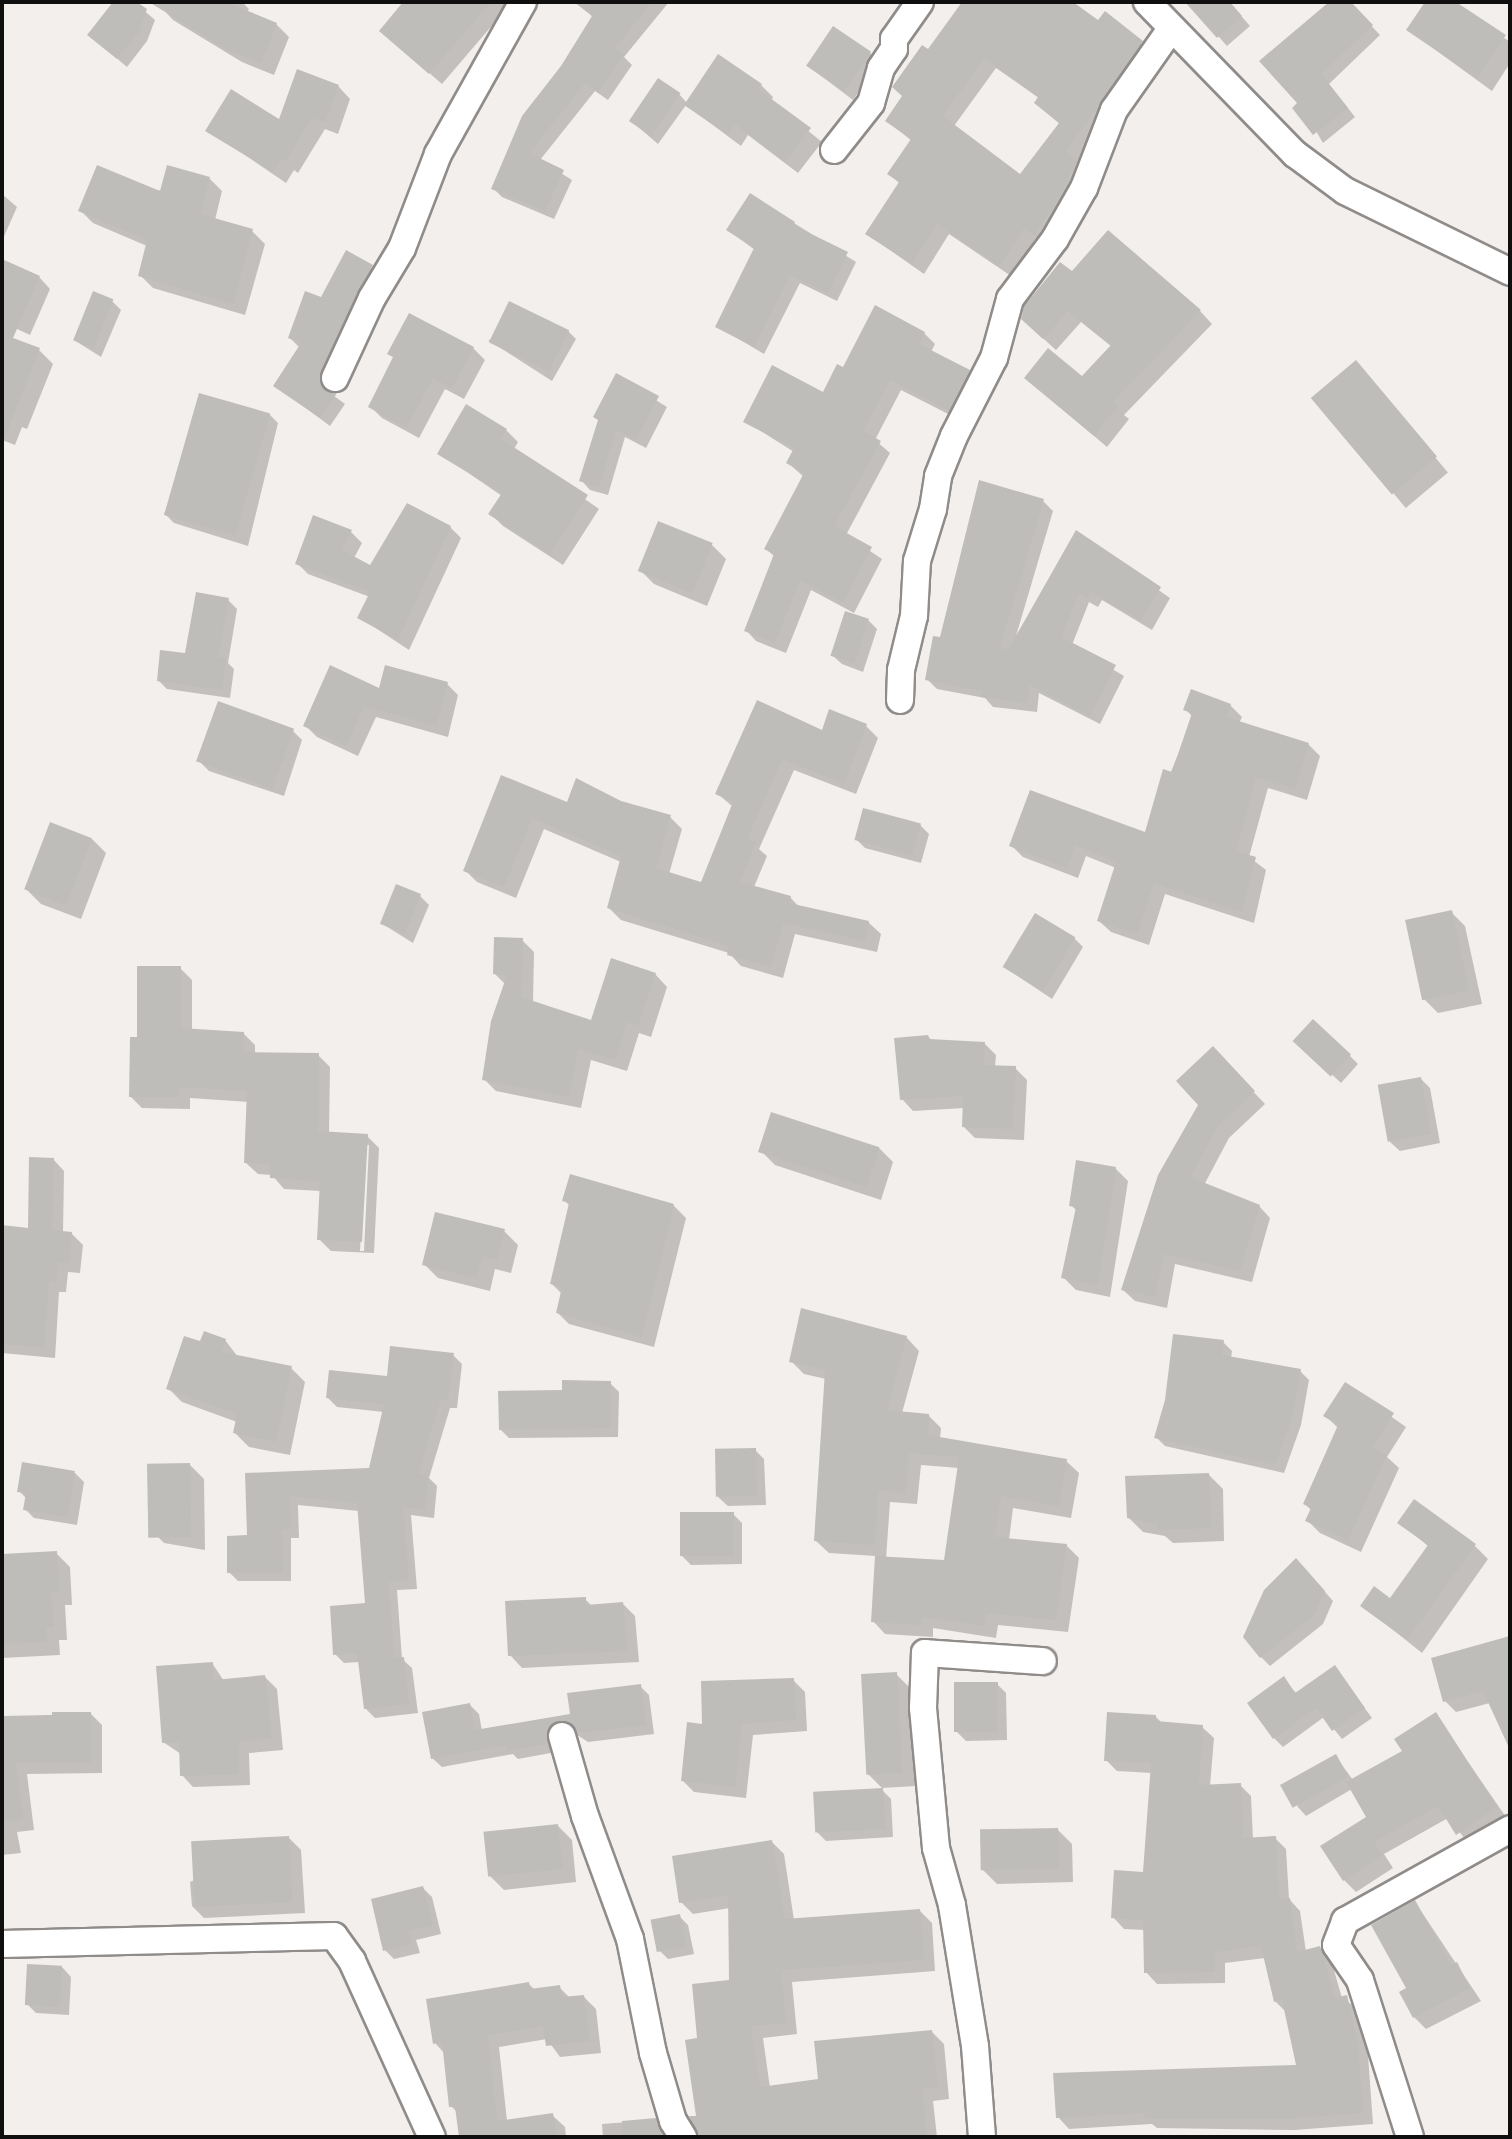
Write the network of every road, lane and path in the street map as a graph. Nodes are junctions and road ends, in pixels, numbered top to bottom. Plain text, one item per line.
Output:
1 (523, 2) edge
2 (920, 2) edge
3 (1147, 2) edge
4 (1171, 29) junction
5 (834, 150) dead end
6 (1510, 272) edge
7 (335, 378) dead end
8 (900, 700) dead end
9 (1043, 1661) dead end
10 (562, 1736) dead end
11 (1510, 1829) edge
12 (2, 1944) edge
13 (432, 2137) edge
14 (683, 2137) edge
15 (982, 2137) edge
16 (1410, 2137) edge

1 - 7 street
2 - 5 street
3 - 4 street
4 - 6 street
4 - 8 street
9 - 15 street
10 - 14 street
11 - 16 street
12 - 13 street

